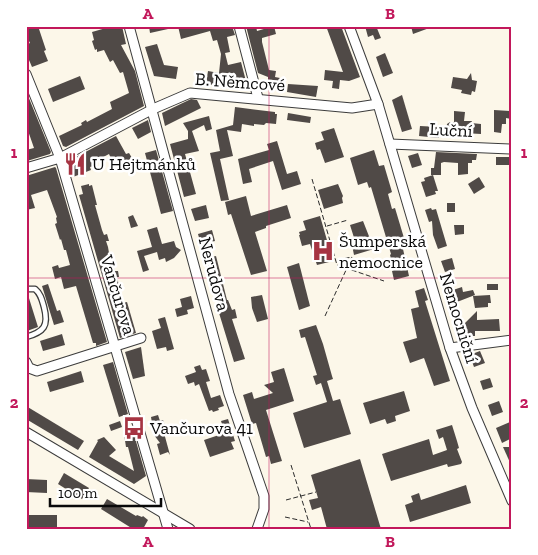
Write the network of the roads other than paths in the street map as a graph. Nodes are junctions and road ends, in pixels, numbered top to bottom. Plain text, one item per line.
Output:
1 (130, 26) edge
2 (239, 26) edge
3 (350, 26) edge
4 (26, 74) edge
5 (258, 98) junction
6 (378, 104) junction
7 (153, 109) junction
8 (390, 144) junction
9 (512, 149) edge
10 (60, 158) junction
11 (26, 168) edge
12 (26, 289) edge
13 (26, 337) edge
14 (141, 338) dead end
15 (512, 340) edge
16 (116, 346) junction
17 (450, 348) junction
18 (26, 362) edge
19 (26, 432) edge
20 (512, 502) edge
21 (164, 514) junction
22 (168, 529) edge
23 (190, 529) edge
24 (257, 529) edge

1 - 7 street, Nerudova
2 - 5 street
3 - 6 street, Nemocniční
4 - 10 street, Vančurova
5 - 6 street, B. Němcové
5 - 7 street, B. Němcové
6 - 8 street, Nemocniční
7 - 10 street, B. Němcové
7 - 24 street, Nerudova
8 - 9 street, Luční
8 - 17 street, Nemocniční
10 - 11 street, B. Němcové
10 - 16 street, Vančurova
12 - 13 lane
14 - 16 street
15 - 17 street
16 - 18 street
16 - 21 street, Vančurova
17 - 20 street, Nemocniční
19 - 21 street
21 - 22 street, Vančurova
21 - 23 street

